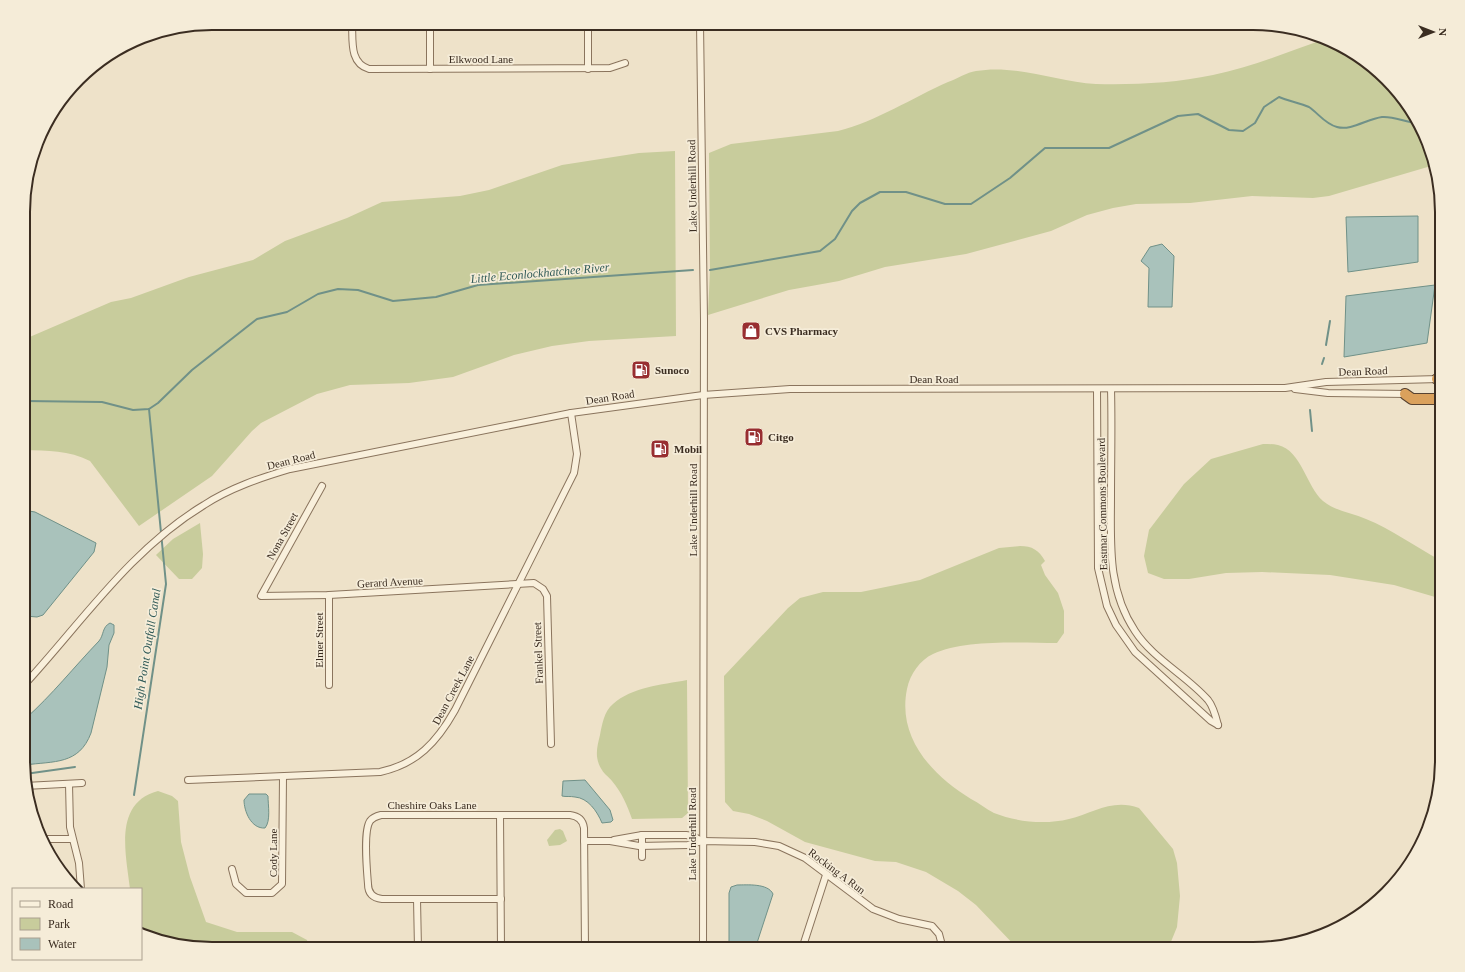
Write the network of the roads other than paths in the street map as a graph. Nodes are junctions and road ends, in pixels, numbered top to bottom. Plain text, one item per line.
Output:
1 (353, 30) edge
2 (430, 30) edge
3 (588, 30) edge
4 (700, 30) edge
5 (625, 63) dead end
6 (588, 68) junction
7 (430, 69) junction
8 (1435, 378) edge
9 (1285, 388) junction
10 (1096, 389) junction
11 (1111, 389) junction
12 (703, 394) junction
13 (1405, 394) junction
14 (1435, 394) edge
15 (1435, 399) edge
16 (571, 413) junction
17 (322, 486) dead end
18 (519, 583) junction
19 (330, 595) junction
20 (261, 596) joint
21 (30, 678) edge
22 (329, 685) dead end
23 (551, 744) dead end
24 (283, 777) junction
25 (188, 780) dead end
26 (82, 783) dead end
27 (69, 784) junction
28 (32, 786) edge
29 (500, 815) junction
30 (642, 835) junction
31 (49, 839) edge
32 (72, 839) junction
33 (584, 841) junction
34 (610, 841) junction
35 (702, 841) junction
36 (642, 846) junction
37 (642, 857) dead end
38 (232, 869) dead end
39 (826, 874) junction
40 (81, 887) edge
41 (417, 899) junction
42 (501, 899) junction
43 (418, 942) edge
44 (501, 942) edge
45 (585, 942) edge
46 (703, 942) edge
47 (804, 942) edge
48 (941, 942) edge

1 - 7 street, Elkwood Lane
2 - 7 street
3 - 6 street
4 - 12 street, Lake Underhill Road
5 - 6 street, Elkwood Lane
6 - 7 street, Elkwood Lane
8 - 9 street, Dean Road
9 - 11 street, Dean Road
9 - 13 street, Dean Road
10 - 11 street, Dean Road
10 - 11 street, Eastmar Commons Boulevard
10 - 12 street, Dean Road
12 - 16 street, Dean Road
12 - 35 street, Lake Underhill Road
13 - 14 street, Dean Road
13 - 15 highway
16 - 18 street, Dean Creek Lane
16 - 21 street, Dean Road
17 - 20 street, Nona Street
18 - 19 street, Gerard Avenue
18 - 23 street, Frankel Street
18 - 24 street, Dean Creek Lane
19 - 20 street, Gerard Avenue
19 - 22 street, Elmer Street
24 - 25 street, Dean Creek Lane
24 - 38 street, Cody Lane
26 - 27 street
27 - 28 street
27 - 32 street
29 - 33 street, Cheshire Oaks Lane
29 - 41 street, Cheshire Oaks Lane
29 - 42 street
30 - 34 street, Rocking A Run
30 - 35 street, Rocking A Run
30 - 36 street
31 - 32 street
32 - 40 street
33 - 34 street, Rocking A Run
33 - 45 street, Cheshire Oaks Lane
34 - 36 street, Rocking A Run
35 - 36 street, Rocking A Run
35 - 39 street, Rocking A Run
35 - 46 street, Lake Underhill Road
36 - 37 street
39 - 47 street
39 - 48 street, Rocking A Run
41 - 42 street, Cheshire Oaks Lane
41 - 43 street
42 - 44 street

